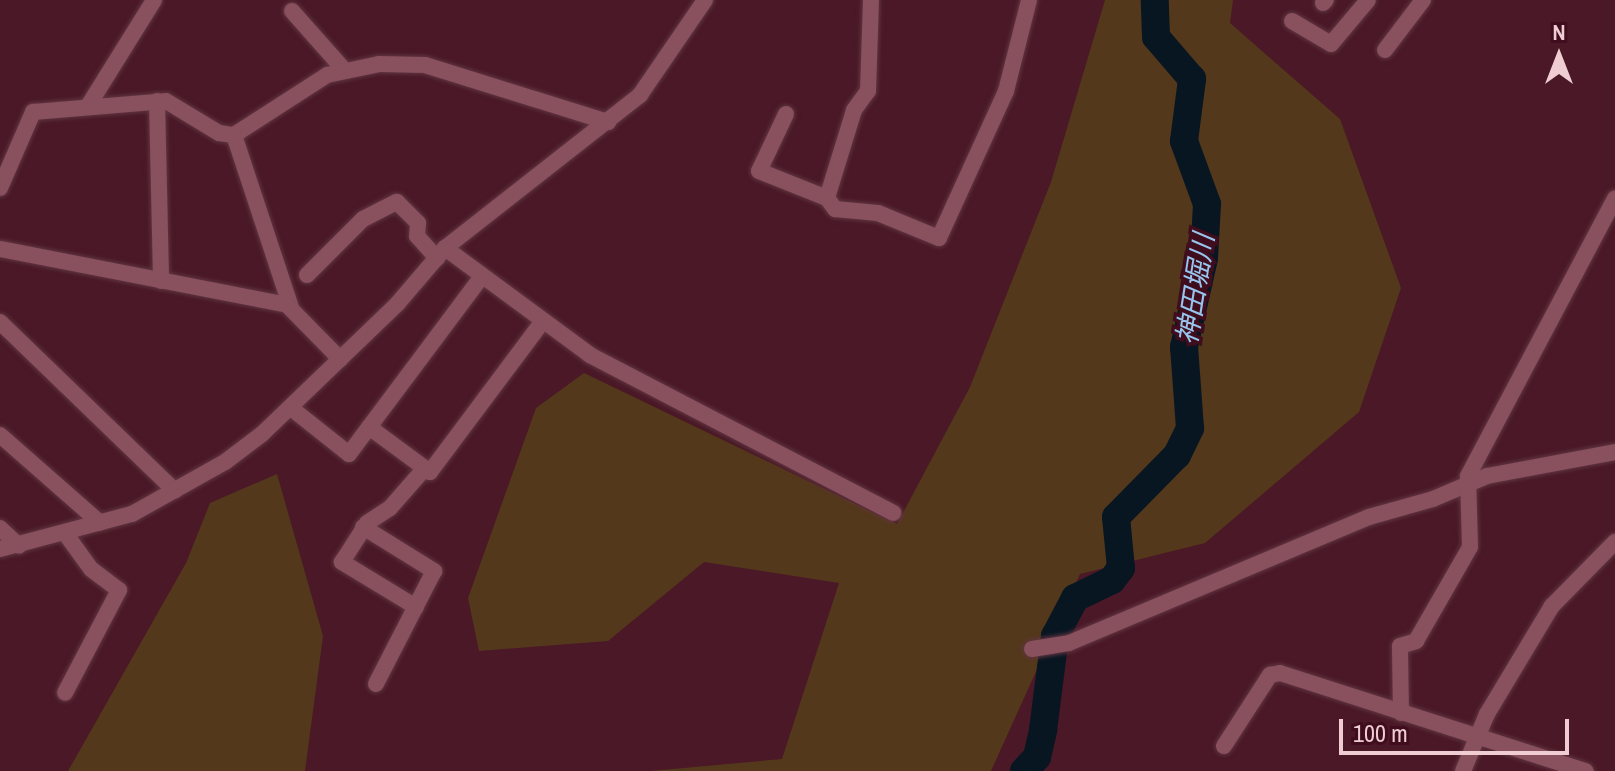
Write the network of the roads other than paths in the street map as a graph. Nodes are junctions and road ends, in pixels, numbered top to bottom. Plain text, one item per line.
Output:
1 (154, 0) edge
2 (705, 0) edge
3 (871, 0) edge
4 (1029, 0) edge
5 (1368, 0) edge
6 (1423, 0) edge
7 (292, 11) dead end
8 (1292, 21) dead end
9 (1385, 50) dead end
10 (345, 71) junction
11 (157, 101) junction
12 (90, 103) junction
13 (786, 114) dead end
14 (608, 122) junction
15 (234, 135) junction
16 (0, 188) edge
17 (827, 198) junction
18 (1615, 198) edge
19 (0, 249) edge
20 (441, 253) junction
21 (307, 275) dead end
22 (482, 276) junction
23 (161, 281) junction
24 (291, 307) junction
25 (543, 321) junction
26 (0, 322) edge
27 (340, 359) junction
28 (291, 408) junction
29 (369, 427) junction
30 (0, 435) edge
31 (1615, 452) edge
32 (425, 468) junction
33 (1468, 485) junction
34 (175, 491) junction
35 (893, 513) dead end
36 (100, 523) junction
37 (363, 527) junction
38 (0, 528) edge
39 (65, 533) junction
40 (1615, 542) edge
41 (19, 546) junction
42 (0, 549) edge
43 (416, 607) junction
44 (1032, 649) dead end
45 (376, 684) dead end
46 (65, 693) dead end
47 (1401, 713) junction
48 (1476, 734) junction
49 (1224, 746) dead end
50 (1463, 771) edge
51 (1586, 771) edge

1 - 12 street
2 - 14 street
3 - 17 street
4 - 17 street
5 - 8 street
6 - 9 street
7 - 10 street
10 - 14 street
10 - 15 street
11 - 12 street
11 - 15 street
11 - 23 street
12 - 16 street
13 - 17 street
14 - 20 street
15 - 24 street
18 - 33 street
19 - 23 street
20 - 21 street
20 - 22 street
20 - 27 street
22 - 25 street
22 - 29 street
23 - 24 street
24 - 27 street
25 - 32 street
25 - 35 street
26 - 34 street
27 - 28 street
28 - 29 street
28 - 34 street
29 - 32 street
30 - 36 street
31 - 33 street
32 - 37 street
33 - 44 street
33 - 47 street
34 - 36 street
36 - 39 street
37 - 43 street
37 - 43 street
38 - 41 street
39 - 41 street
39 - 46 street
40 - 48 street
41 - 42 street
43 - 45 street
47 - 48 street
47 - 49 street
48 - 50 street
48 - 51 street

